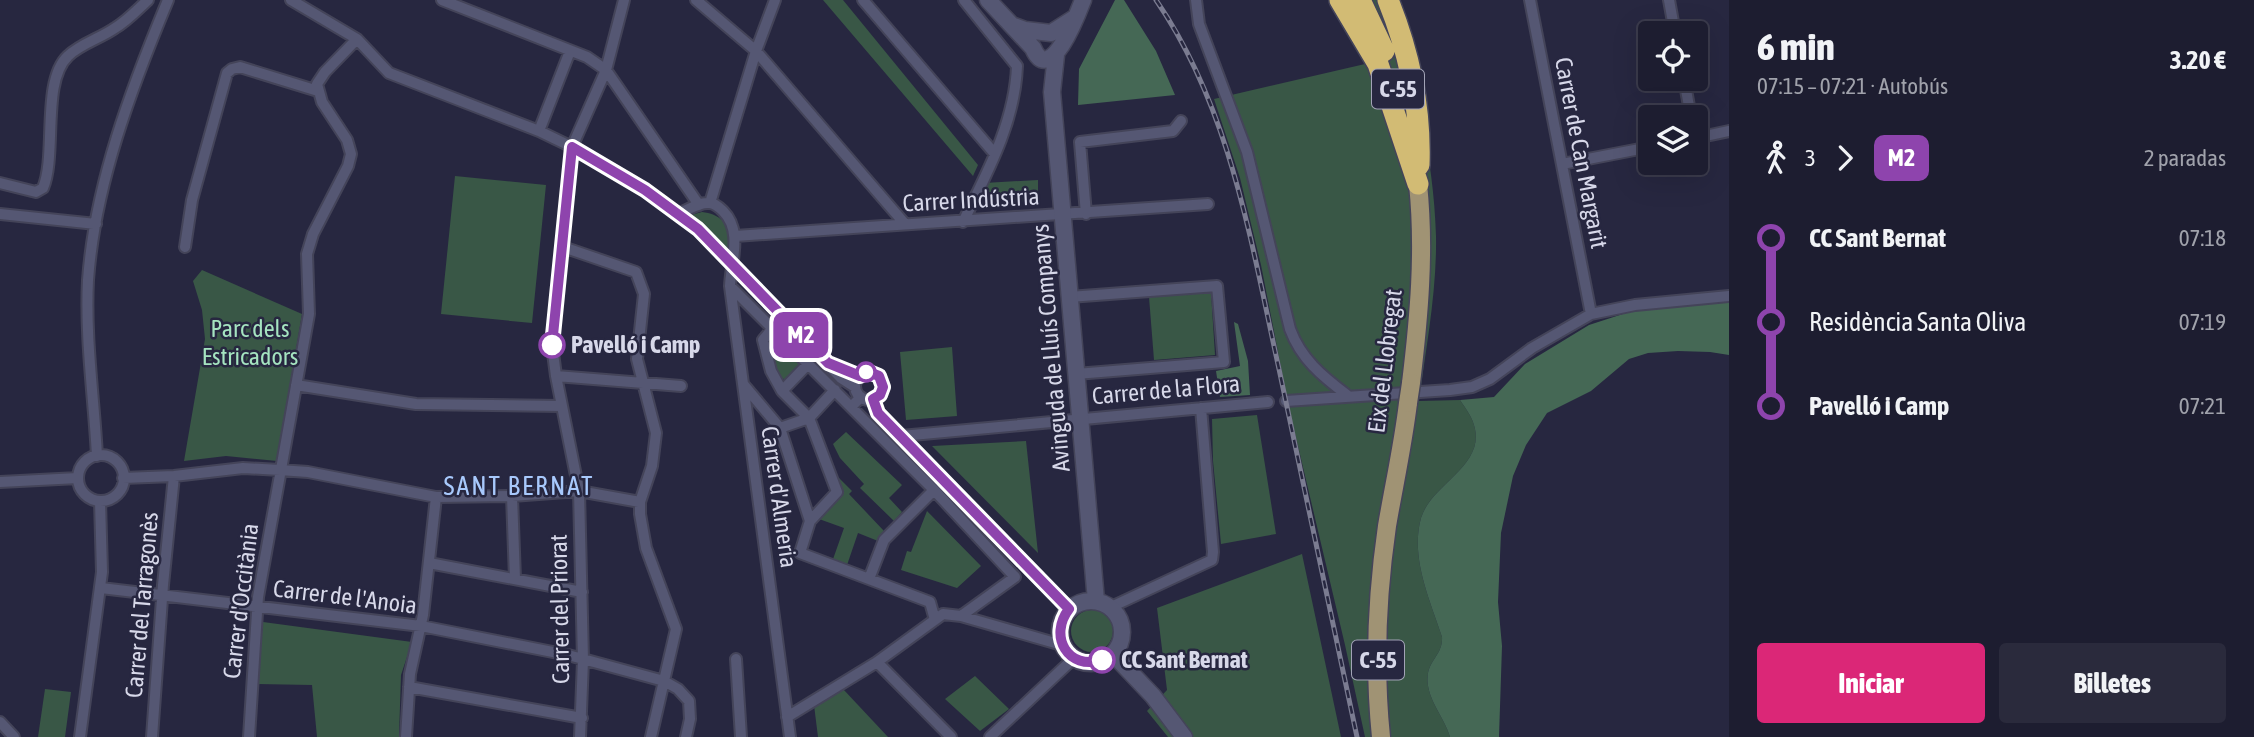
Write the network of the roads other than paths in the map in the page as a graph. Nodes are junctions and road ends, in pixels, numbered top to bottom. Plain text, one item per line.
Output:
1 (149, 0) edge
2 (168, 0) edge
3 (290, 0) edge
4 (442, 0) edge
5 (624, 0) edge
6 (696, 0) edge
7 (775, 0) edge
8 (863, 0) edge
9 (964, 0) edge
10 (988, 0) edge
11 (1196, 0) edge
12 (1340, 0) edge
13 (1360, 0) edge
14 (1388, 0) edge
15 (1530, 0) edge
16 (1669, 0) edge
17 (1080, 7) edge
18 (1673, 21) edge
19 (1007, 23) junction
20 (1047, 33) junction
21 (356, 39) junction
22 (570, 51) junction
23 (756, 51) junction
24 (1047, 52) junction
25 (606, 70) junction
26 (318, 91) junction
27 (1181, 121) dead end
28 (539, 131) junction
29 (1729, 131) edge
30 (1708, 135) edge
31 (572, 147) junction
32 (1638, 149) edge
33 (995, 154) junction
34 (1562, 164) junction
35 (0, 183) edge
36 (1418, 184) junction
37 (704, 204) junction
38 (1208, 204) dead end
39 (0, 214) edge
40 (677, 214) junction
41 (1086, 214) junction
42 (1062, 216) junction
43 (963, 222) junction
44 (96, 224) junction
45 (905, 224) junction
46 (735, 236) junction
47 (185, 247) dead end
48 (563, 247) junction
49 (731, 262) junction
50 (730, 286) junction
51 (1729, 296) edge
52 (1069, 297) junction
53 (1591, 314) junction
54 (773, 328) junction
55 (828, 363) junction
56 (808, 364) junction
57 (1076, 374) junction
58 (556, 376) junction
59 (860, 376) junction
60 (641, 382) junction
61 (743, 384) junction
62 (296, 385) junction
63 (681, 386) dead end
64 (835, 390) junction
65 (782, 391) junction
66 (863, 395) junction
67 (1347, 395) junction
68 (1286, 401) dead end
69 (1268, 402) dead end
70 (561, 406) junction
71 (851, 407) junction
72 (1201, 408) junction
73 (809, 418) junction
74 (1080, 419) junction
75 (780, 428) junction
76 (901, 436) junction
77 (97, 456) junction
78 (280, 470) junction
79 (174, 476) junction
80 (78, 478) junction
81 (123, 478) junction
82 (0, 482) edge
83 (934, 490) junction
84 (579, 491) junction
85 (512, 496) junction
86 (436, 497) junction
87 (100, 501) junction
88 (640, 502) junction
89 (810, 521) junction
90 (429, 563) junction
91 (515, 579) junction
92 (869, 579) junction
93 (100, 589) junction
94 (582, 592) junction
95 (162, 597) junction
96 (1103, 604) junction
97 (256, 608) junction
98 (1069, 609) junction
99 (961, 616) junction
100 (935, 620) junction
101 (421, 626) junction
102 (1062, 645) junction
103 (1113, 654) junction
104 (1074, 658) junction
105 (736, 659) dead end
106 (583, 660) junction
107 (877, 662) junction
108 (664, 681) junction
109 (409, 687) junction
110 (787, 717) junction
111 (582, 718) junction
112 (0, 722) edge
113 (14, 737) edge
114 (80, 737) edge
115 (152, 737) edge
116 (249, 737) edge
117 (406, 737) edge
118 (580, 737) edge
119 (651, 737) edge
120 (686, 737) edge
121 (741, 737) edge
122 (790, 737) edge
123 (951, 737) edge
124 (990, 737) edge
125 (1184, 737) edge
126 (1381, 737) edge

1 - 35 street
2 - 44 street
3 - 21 street
4 - 22 street
5 - 25 street, Carrer del Priorat
6 - 23 street
7 - 23 street
8 - 33 street
9 - 33 street
10 - 19 street
11 - 67 street
12 - 36 highway
13 - 36 highway, Eix del Llobregat / C-55
14 - 36 highway
15 - 34 street, Carrer de Can Margarit
16 - 18 street
17 - 20 street
17 - 24 street
19 - 20 street
19 - 24 street
20 - 24 street, Avinguda de Lluís Companys
20 - 24 street
21 - 26 street
21 - 28 street
22 - 25 street
22 - 28 street
23 - 37 street
23 - 45 street
24 - 42 street, Avinguda de Lluís Companys
25 - 31 street, Carrer del Priorat
25 - 37 street
26 - 47 street
26 - 62 street, Carrer d'Occitània
27 - 41 street
28 - 31 street
29 - 30 street
31 - 40 street
31 - 48 street, Carrer del Priorat
32 - 34 street
33 - 43 street
34 - 53 street, Carrer de Can Margarit
36 - 126 main road, Eix del Llobregat / C-55, bridge
37 - 40 street
37 - 46 street
38 - 41 street, Carrer Indústria
39 - 44 street
40 - 49 street
41 - 42 street, Carrer Indústria
42 - 43 street, Carrer Indústria
42 - 52 street, Avinguda de Lluís Companys
43 - 45 street, Carrer Indústria
44 - 77 street
45 - 46 street, Carrer Indústria
46 - 49 street, Carrer d'Almeria
48 - 58 street, Carrer del Priorat
48 - 60 street
49 - 50 street, Carrer d'Almeria
49 - 55 street
50 - 54 street
50 - 61 street, Carrer d'Almeria
51 - 53 street
52 - 57 street, Avinguda de Lluís Companys
52 - 57 street
53 - 67 street
54 - 56 street
54 - 65 street
55 - 59 street
55 - 66 street
56 - 64 street
56 - 65 street
57 - 74 street, Avinguda de Lluís Companys
58 - 60 street
58 - 70 street, Carrer del Priorat
59 - 66 street
59 - 66 street
60 - 63 street
60 - 88 street
61 - 75 street
61 - 110 street, Carrer d'Almeria
62 - 70 street
62 - 78 street, Carrer d'Occitània
64 - 71 street
64 - 73 street
65 - 73 street
66 - 71 street
66 - 76 street
67 - 68 street
69 - 72 street, Carrer de la Flora
70 - 84 street, Carrer del Priorat
71 - 83 street
72 - 74 street, Carrer de la Flora
72 - 96 street
73 - 75 street
73 - 89 street
74 - 76 street, Carrer de la Flora
74 - 96 street, Avinguda de Lluís Companys
75 - 89 street
76 - 98 street
77 - 80 street
77 - 81 street
78 - 79 street
78 - 86 street
78 - 97 street, Carrer d'Occitània
79 - 81 street
79 - 95 street, Carrer del Tarragonès
80 - 82 street
80 - 87 street
81 - 87 street
83 - 92 street
83 - 99 street
84 - 85 street
84 - 88 street
84 - 94 street, Carrer del Priorat
85 - 86 street
85 - 91 street
86 - 90 street
87 - 93 street
88 - 108 street
89 - 92 street
90 - 91 street
90 - 101 street
91 - 94 street
92 - 100 street
93 - 95 street, Carrer de l'Anoia
93 - 114 street
94 - 106 street, Carrer del Priorat
95 - 97 street, Carrer de l'Anoia
95 - 115 street, Carrer del Tarragonès
96 - 98 street
96 - 103 street
97 - 101 street, Carrer de l'Anoia
97 - 116 street, Carrer d'Occitània
98 - 102 street
99 - 100 street
99 - 102 street
100 - 107 street
101 - 106 street, Carrer de l'Anoia
101 - 109 street
102 - 104 street
103 - 104 street
103 - 125 street
104 - 124 street
105 - 121 street
106 - 108 street, Carrer de l'Anoia
106 - 111 street, Carrer del Priorat
107 - 110 street
107 - 123 street
108 - 119 street
108 - 120 street
109 - 111 street
109 - 117 street
110 - 122 street, Carrer d'Almeria
111 - 118 street, Carrer del Priorat
112 - 113 street

